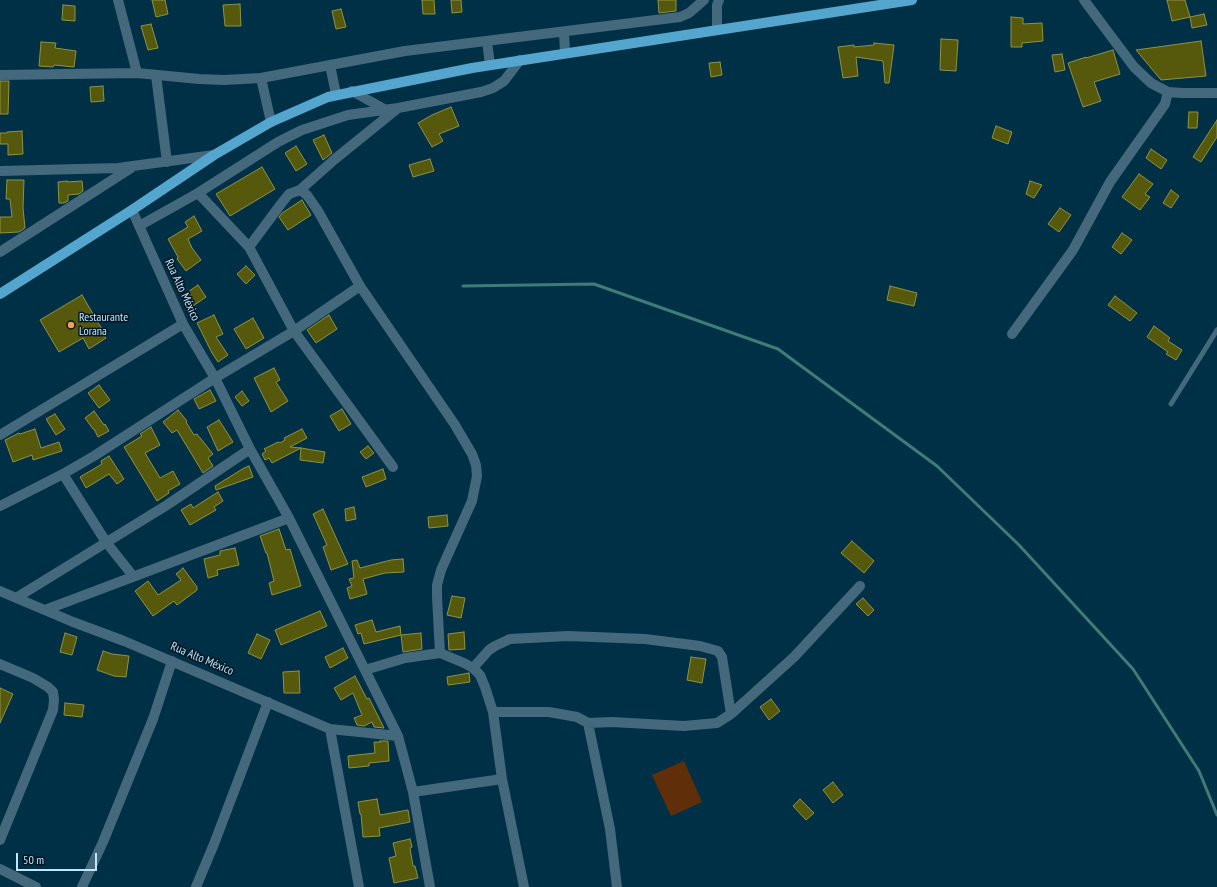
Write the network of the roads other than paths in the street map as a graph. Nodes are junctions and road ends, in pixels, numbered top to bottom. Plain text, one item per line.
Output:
1 (118, 0) edge
2 (704, 0) edge
3 (912, 0) edge
4 (1084, 0) edge
5 (717, 2) edge
6 (717, 30) junction
7 (564, 32) junction
8 (487, 42) junction
9 (565, 53) junction
10 (520, 60) junction
11 (330, 65) junction
12 (490, 65) junction
13 (138, 73) junction
14 (0, 75) edge
15 (156, 75) junction
16 (261, 78) junction
17 (352, 91) junction
18 (1168, 92) junction
19 (1217, 93) edge
20 (336, 94) junction
21 (398, 108) junction
22 (386, 110) junction
23 (271, 122) junction
24 (214, 155) junction
25 (167, 162) junction
26 (132, 167) junction
27 (0, 171) edge
28 (300, 190) junction
29 (198, 193) junction
30 (132, 210) junction
31 (139, 226) junction
32 (249, 247) junction
33 (0, 252) edge
34 (360, 286) junction
35 (0, 294) edge
36 (183, 324) junction
37 (1217, 330) edge
38 (294, 331) junction
39 (1012, 334) dead end
40 (215, 378) junction
41 (1171, 404) dead end
42 (0, 435) edge
43 (250, 449) junction
44 (393, 467) dead end
45 (63, 474) junction
46 (0, 506) edge
47 (289, 518) junction
48 (106, 542) junction
49 (133, 576) junction
50 (860, 586) dead end
51 (0, 591) edge
52 (16, 598) junction
53 (45, 610) junction
54 (440, 653) junction
55 (172, 661) junction
56 (0, 664) edge
57 (473, 668) junction
58 (365, 670) junction
59 (268, 702) junction
60 (493, 712) junction
61 (731, 714) junction
62 (588, 723) junction
63 (330, 729) junction
64 (398, 736) junction
65 (502, 779) junction
66 (413, 792) junction
67 (0, 840) edge
68 (0, 869) edge
69 (36, 887) edge
70 (82, 887) edge
71 (196, 887) edge
72 (359, 887) edge
73 (430, 887) edge
74 (524, 887) edge
75 (617, 887) edge

1 - 13 street
2 - 7 street
3 - 6 main road
4 - 18 street
5 - 6 street
6 - 9 main road
7 - 8 street
7 - 9 street
8 - 11 street
8 - 12 street
9 - 10 main road
10 - 12 main road
10 - 21 street
11 - 16 street
11 - 20 street
12 - 17 main road
13 - 14 street
13 - 15 street
15 - 16 street
15 - 25 street
16 - 23 street
17 - 20 main road
17 - 22 street
18 - 19 street
18 - 39 street
20 - 23 main road
21 - 22 street
21 - 28 street
22 - 29 street
23 - 24 main road
24 - 25 street
24 - 30 main road
25 - 26 street
26 - 27 street
26 - 33 street
28 - 32 street
28 - 34 street
29 - 31 street
29 - 32 street
30 - 31 street, Rua Alto México
30 - 35 main road
31 - 36 street, Rua Alto México
32 - 38 street
34 - 38 street
34 - 54 street
36 - 40 street, Rua Alto México
36 - 42 street
37 - 41 lane
38 - 40 street
38 - 44 street
40 - 43 street, Rua Alto México
40 - 45 street
43 - 47 street, Rua Alto México
43 - 48 street
45 - 46 street
45 - 48 street
47 - 49 street
47 - 58 street, Rua Alto México
48 - 49 street
48 - 52 street
49 - 53 street
50 - 61 street
51 - 52 street, Rua Alto México
52 - 53 street, Rua Alto México
53 - 55 street, Rua Alto México
54 - 57 street
54 - 58 street
55 - 59 street, Rua Alto México
55 - 70 street
56 - 67 street
57 - 60 street
57 - 61 street
58 - 64 street, Rua Alto México
59 - 63 street, Rua Alto México
59 - 71 street
60 - 62 street
60 - 65 street
61 - 62 street
62 - 75 street
63 - 64 street, Rua Alto México
63 - 72 street
64 - 66 street, Rua Alto México
65 - 66 street
65 - 74 street
66 - 73 street, Rua Alto México
68 - 69 street

